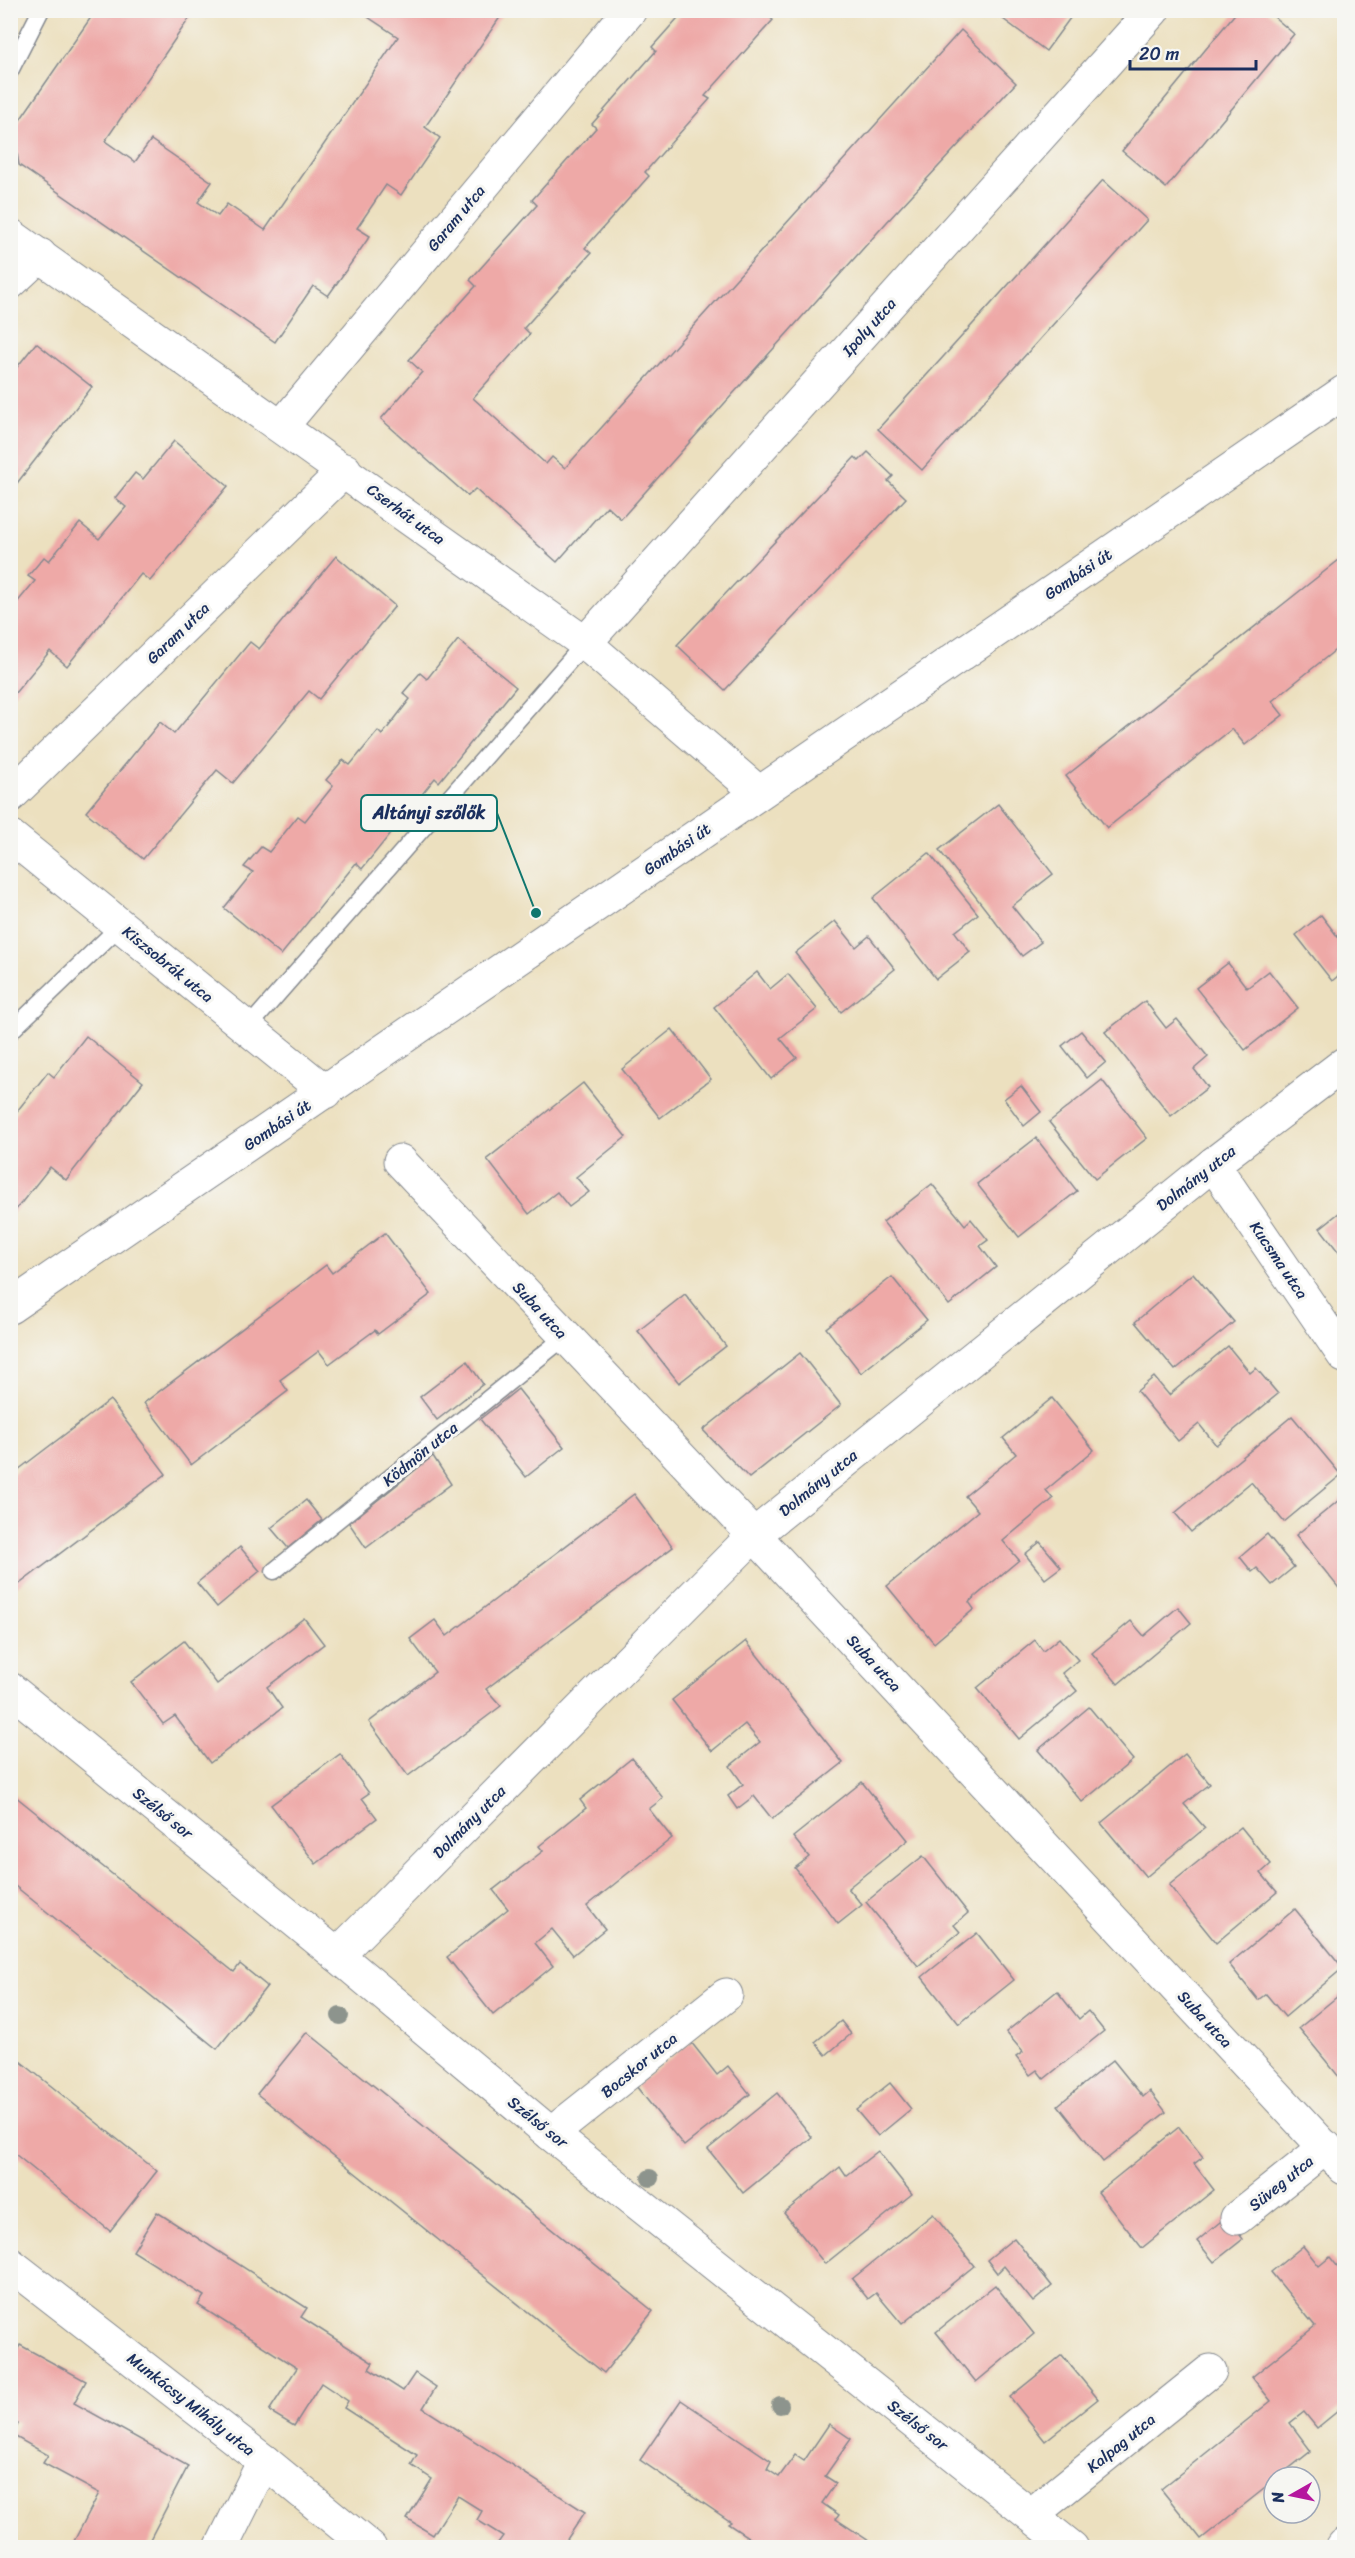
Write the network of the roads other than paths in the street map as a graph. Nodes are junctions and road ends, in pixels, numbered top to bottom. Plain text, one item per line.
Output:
1 (41, 10) edge
2 (630, 10) edge
3 (1153, 10) edge
4 (10, 71) edge
5 (10, 235) edge
6 (40, 255) junction
7 (10, 283) edge
8 (1344, 392) edge
9 (282, 426) junction
10 (345, 470) junction
11 (585, 643) junction
12 (758, 792) junction
13 (10, 796) edge
14 (10, 836) edge
15 (121, 926) junction
16 (248, 1029) junction
17 (10, 1032) edge
18 (1344, 1064) edge
19 (326, 1092) junction
20 (400, 1161) dead end
21 (1213, 1164) junction
22 (10, 1307) edge
23 (566, 1336) junction
24 (1344, 1356) edge
25 (754, 1535) junction
26 (274, 1571) dead end
27 (10, 1689) edge
28 (337, 1955) junction
29 (726, 1995) dead end
30 (551, 2134) junction
31 (1335, 2158) edge
32 (1237, 2218) dead end
33 (10, 2264) edge
34 (1210, 2371) dead end
35 (264, 2461) junction
36 (1031, 2515) junction
37 (221, 2547) edge
38 (370, 2547) edge
39 (1072, 2547) edge

1 - 4 lane
2 - 9 street, Garam utca
3 - 11 street, Ipoly utca
5 - 6 street, Cserhát utca
6 - 7 street
6 - 9 street, Cserhát utca
8 - 12 street, Gombási út
9 - 10 street, Cserhát utca
10 - 11 street, Cserhát utca
10 - 13 street, Garam utca
11 - 12 street, Cserhát utca
11 - 16 lane
12 - 19 street, Gombási út
14 - 15 street, Kiszsobrák utca
15 - 16 street, Kiszsobrák utca
15 - 17 lane
16 - 19 street, Kiszsobrák utca
18 - 21 street, Dolmány utca
19 - 22 street, Gombási út
20 - 23 street, Suba utca
21 - 24 street, Kucsma utca
21 - 25 street, Dolmány utca
23 - 25 street, Suba utca
23 - 26 lane, Ködmön utca
25 - 28 street, Dolmány utca
25 - 31 street, Suba utca
27 - 28 street, Szélső sor
28 - 30 street, Szélső sor
29 - 30 street, Bocskor utca
30 - 36 street, Szélső sor
31 - 32 street, Süveg utca
33 - 35 street, Munkácsy Mihály utca
34 - 36 street, Kalpag utca
35 - 37 street
35 - 38 street, Munkácsy Mihály utca
36 - 39 street, Szélső sor

